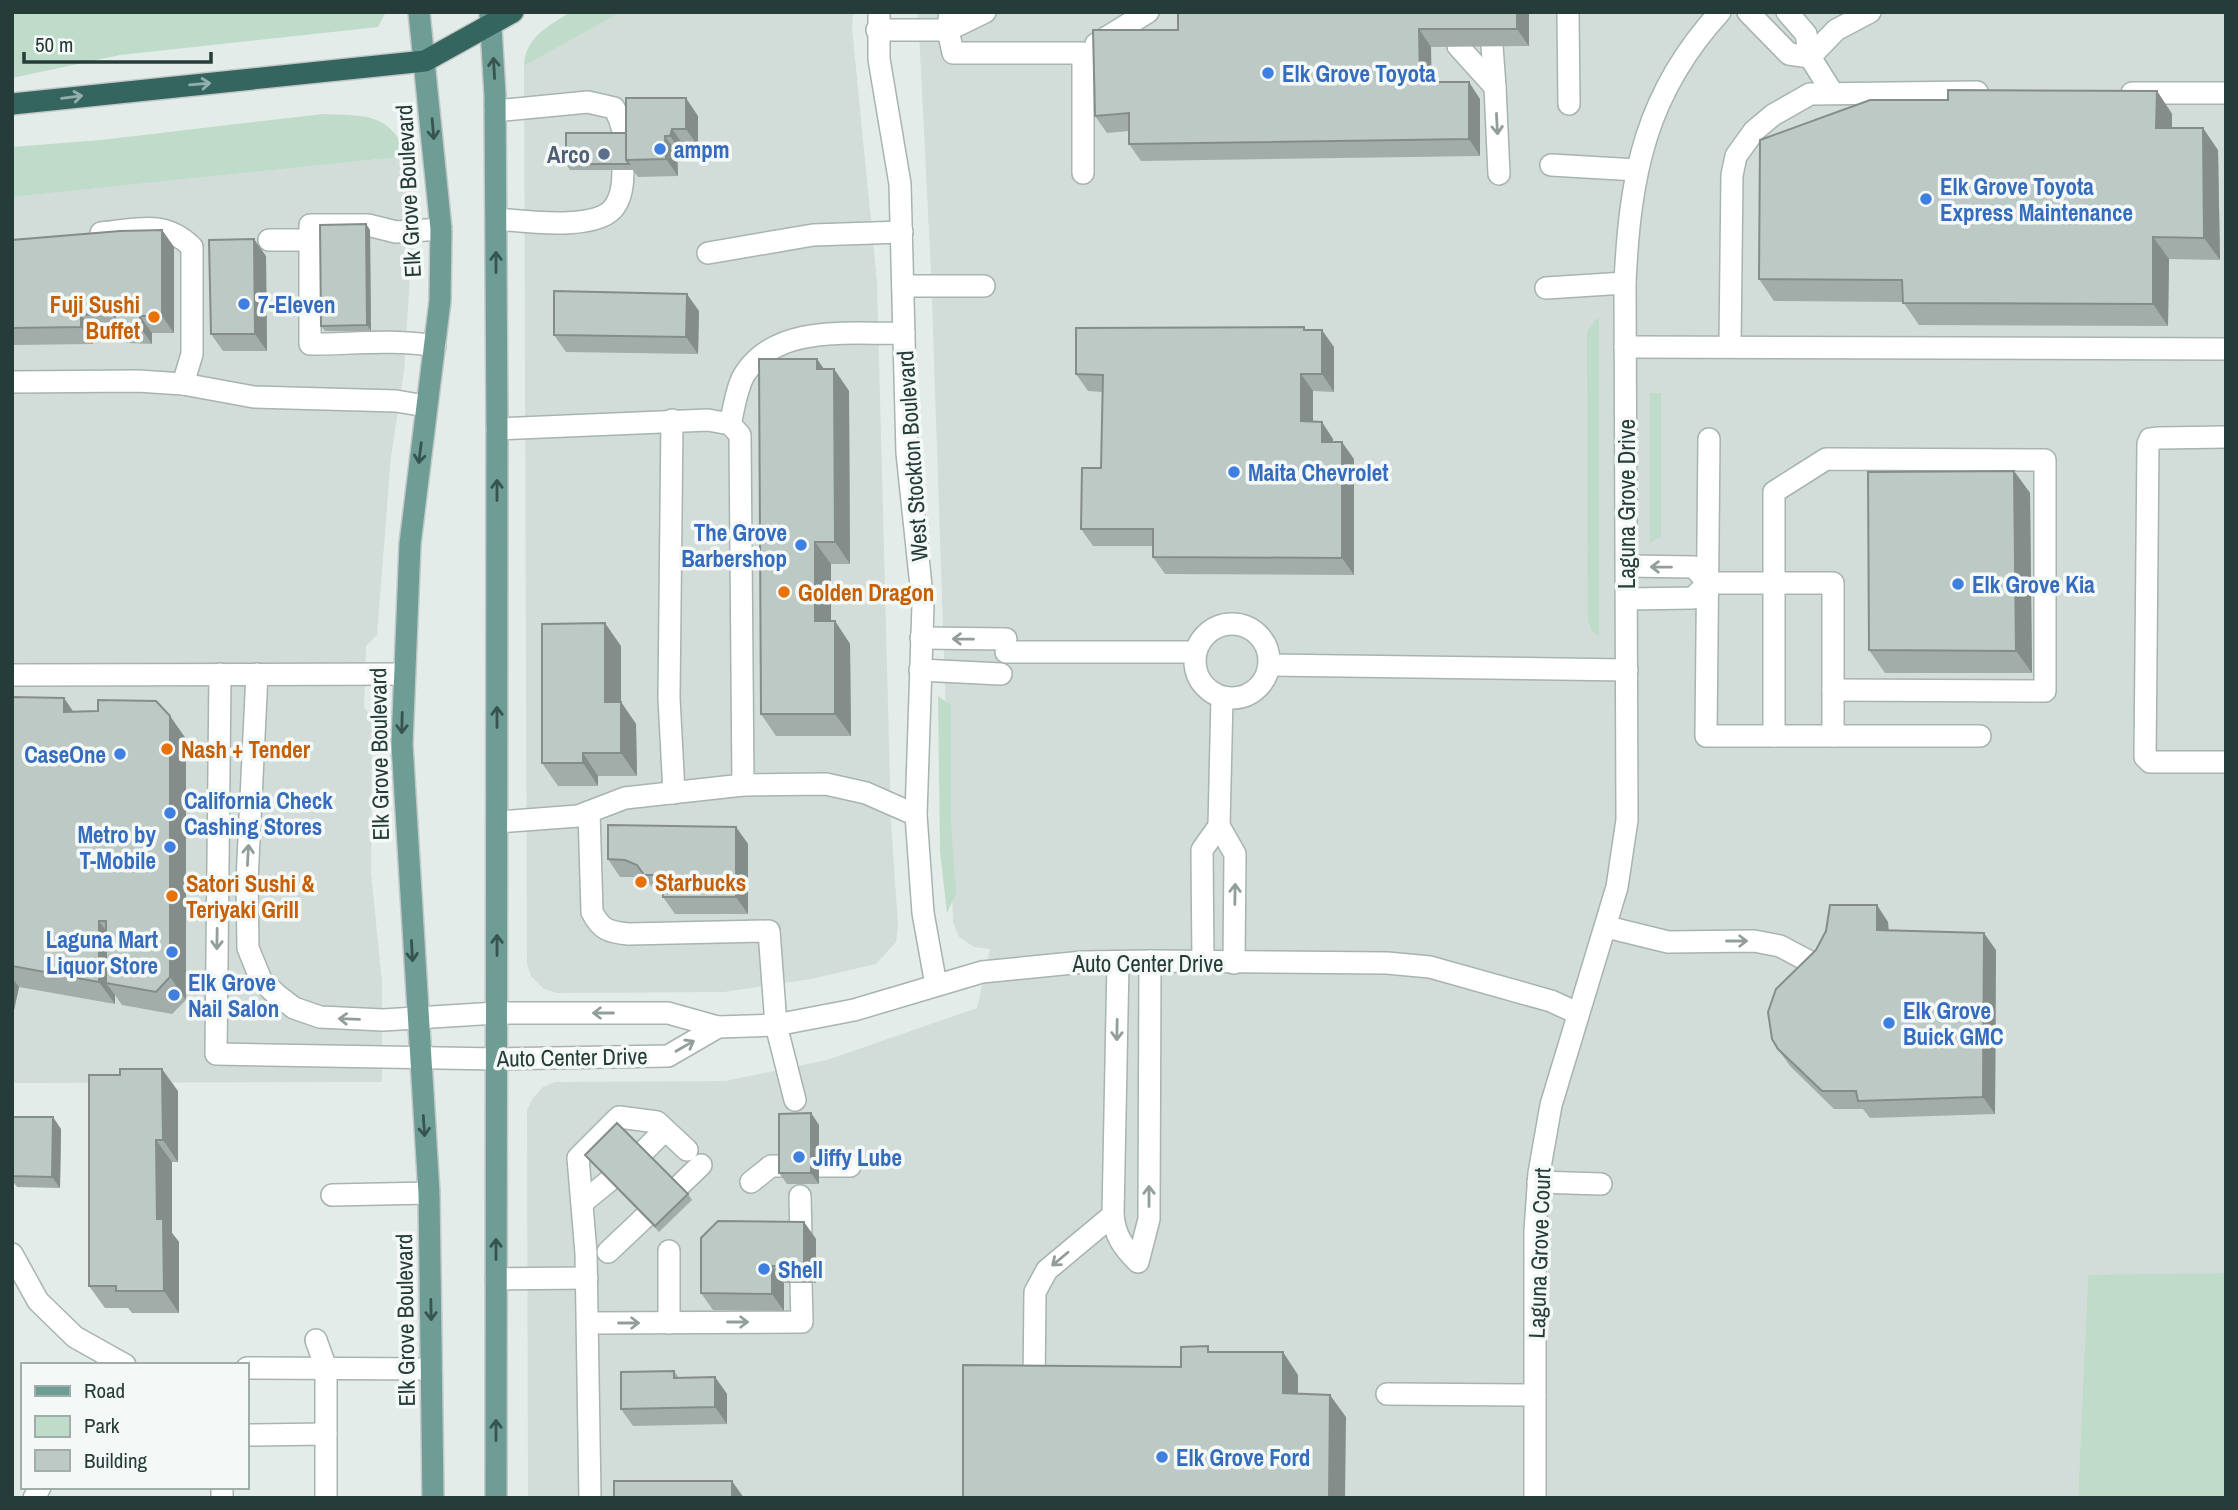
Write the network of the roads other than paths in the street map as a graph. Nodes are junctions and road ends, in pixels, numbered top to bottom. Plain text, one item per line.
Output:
1 (419, 12) edge
2 (513, 12) edge
3 (985, 12) edge
4 (1148, 12) edge
5 (1568, 12) edge
6 (1720, 12) edge
7 (1748, 12) edge
8 (1787, 12) edge
9 (1870, 12) edge
10 (491, 19) edge
11 (878, 21) edge
12 (949, 21) edge
13 (1458, 46) edge
14 (1492, 46) edge
15 (1083, 53) junction
16 (1810, 57) junction
17 (425, 61) junction
18 (1495, 87) junction
19 (1832, 92) junction
20 (1994, 92) edge
21 (2116, 93) edge
22 (2226, 93) edge
23 (12, 104) edge
24 (1569, 104) dead end
25 (495, 111) junction
26 (1551, 165) dead end
27 (1637, 170) junction
28 (1083, 173) dead end
29 (1499, 174) dead end
30 (496, 219) junction
31 (441, 229) junction
32 (902, 232) junction
33 (78, 235) edge
34 (269, 240) dead end
35 (310, 240) junction
36 (708, 253) dead end
37 (1625, 283) junction
38 (903, 286) junction
39 (984, 286) dead end
40 (1546, 288) dead end
41 (904, 333) junction
42 (435, 345) junction
43 (1625, 346) junction
44 (1730, 346) junction
45 (2226, 349) edge
46 (12, 382) edge
47 (183, 384) junction
48 (426, 406) junction
49 (672, 420) junction
50 (730, 424) junction
51 (498, 429) junction
52 (2226, 437) edge
53 (1709, 439) dead end
54 (1628, 566) junction
55 (1709, 583) junction
56 (1775, 583) junction
57 (1627, 598) junction
58 (921, 638) junction
59 (1195, 652) junction
60 (1270, 665) junction
61 (920, 670) junction
62 (1627, 670) junction
63 (220, 674) junction
64 (257, 674) junction
65 (403, 674) junction
66 (1002, 674) dead end
67 (12, 676) edge
68 (1833, 690) junction
69 (1222, 698) junction
70 (1774, 736) junction
71 (1833, 736) junction
72 (1980, 736) dead end
73 (2226, 762) edge
74 (743, 785) junction
75 (674, 793) junction
76 (589, 812) junction
77 (916, 815) junction
78 (498, 822) junction
79 (1219, 826) junction
80 (1607, 927) junction
81 (1150, 961) junction
82 (1118, 962) junction
83 (1203, 963) junction
84 (1234, 963) junction
85 (1825, 970) edge
86 (936, 985) junction
87 (497, 1013) junction
88 (1577, 1013) junction
89 (417, 1017) junction
90 (776, 1025) junction
91 (718, 1027) junction
92 (419, 1059) junction
93 (498, 1059) junction
94 (795, 1100) dead end
95 (665, 1130) junction
96 (644, 1151) edge
97 (787, 1166) edge
98 (819, 1166) dead end
99 (850, 1166) dead end
100 (609, 1181) edge
101 (751, 1182) dead end
102 (1538, 1182) junction
103 (1601, 1184) dead end
104 (679, 1186) edge
105 (429, 1193) junction
106 (332, 1195) dead end
107 (800, 1196) dead end
108 (582, 1203) junction
109 (1113, 1215) junction
110 (644, 1218) edge
111 (801, 1238) edge
112 (669, 1251) dead end
113 (608, 1252) dead end
114 (12, 1254) edge
115 (587, 1278) junction
116 (496, 1279) junction
117 (801, 1283) edge
118 (588, 1323) junction
119 (670, 1323) junction
120 (316, 1340) dead end
121 (121, 1363) edge
122 (248, 1368) edge
123 (326, 1368) junction
124 (431, 1369) junction
125 (1034, 1388) edge
126 (1387, 1394) dead end
127 (1535, 1395) junction
128 (326, 1434) junction
129 (248, 1435) edge
130 (326, 1498) edge
131 (433, 1498) edge
132 (496, 1498) edge
133 (590, 1498) edge
134 (1535, 1498) edge

1 - 17 main road, Elk Grove Boulevard
2 - 10 highway
3 - 12 street
4 - 15 street
5 - 24 street
6 - 27 street, Laguna Grove Drive
7 - 16 street
8 - 16 street
9 - 16 street
10 - 17 highway
25 -> 10 main road
11 - 12 street
11 - 32 street, West Stockton Boulevard
12 - 15 street
13 - 18 street
14 - 18 street
15 - 28 street
16 - 19 street
23 -> 17 highway
17 -> 31 main road, Elk Grove Boulevard
18 -> 29 street
19 - 20 street
19 - 44 street
21 - 22 street
25 - 30 main road
25 - 30 street
26 - 27 street
27 - 37 street, Laguna Grove Drive
51 -> 30 main road
31 - 35 street
31 - 42 main road, Elk Grove Boulevard
32 - 36 street
32 - 38 street, West Stockton Boulevard
33 - 47 street
34 - 35 street
35 - 42 street
37 - 40 street
37 - 43 street, Laguna Grove Drive
38 - 39 street
38 - 41 street, West Stockton Boulevard
41 - 50 street
41 - 58 street, West Stockton Boulevard
42 - 48 main road, Elk Grove Boulevard
43 - 44 street
43 - 54 street, Laguna Grove Drive
44 - 45 street
46 - 47 street
47 - 48 street
48 -> 65 main road, Elk Grove Boulevard
49 - 50 street
49 - 51 street
49 - 75 street
50 - 74 street
78 -> 51 main road
52 - 73 street
53 - 55 street
55 -> 54 street
54 - 57 street, Laguna Grove Drive
55 - 56 street
55 - 57 street
55 - 70 street
56 - 68 street
56 - 68 street
56 - 70 street
57 - 62 street, Laguna Grove Drive
59 -> 58 street
58 - 61 street, West Stockton Boulevard
59 - 60 street
59 - 69 street
60 - 62 street
60 - 69 street
61 - 66 street
61 - 77 street, West Stockton Boulevard
62 - 80 street, Laguna Grove Drive
63 - 64 street
63 - 67 street
63 -> 92 street, Auto Center Drive
64 - 65 street
89 -> 64 street, Auto Center Drive
65 -> 89 main road, Elk Grove Boulevard
68 - 71 street
69 - 79 street
70 - 71 street
71 - 72 street
74 - 75 street
74 - 77 street
75 - 76 street
76 - 78 street
76 - 90 street
77 - 86 street, West Stockton Boulevard
87 -> 78 main road
79 - 83 street
84 -> 79 street
80 -> 85 street
80 - 88 street, Laguna Grove Drive
81 - 82 street, Auto Center Drive
81 - 83 street, Auto Center Drive
109 -> 81 street
82 - 86 street, Auto Center Drive
82 -> 109 street
83 - 84 street, Auto Center Drive
84 - 88 street, Auto Center Drive
86 - 90 street, Auto Center Drive
87 - 89 street, Auto Center Drive
91 -> 87 street, Auto Center Drive
87 - 93 main road
88 - 102 street, Laguna Grove Court
89 - 92 main road, Elk Grove Boulevard
90 - 91 street, Auto Center Drive
90 - 94 street
93 -> 91 street, Auto Center Drive
92 - 93 street, Auto Center Drive
92 -> 105 main road, Elk Grove Boulevard
116 -> 93 main road
95 - 96 street
95 - 104 street
95 - 108 street
97 - 101 street
98 - 99 street
100 - 108 street
102 - 103 street
102 - 127 street, Laguna Grove Court
105 - 106 street
105 -> 124 main road, Elk Grove Boulevard
107 - 111 street
108 - 115 street
109 -> 125 street
110 - 113 street
112 - 119 street
114 - 121 street
115 - 116 street
115 - 118 street
132 -> 116 main road
119 -> 117 street
118 -> 119 street
118 - 133 street
120 - 123 street
122 - 123 street
123 - 124 street
123 - 128 street
124 - 131 main road, Elk Grove Boulevard
126 - 127 street
127 - 134 street, Laguna Grove Court
128 - 129 street
128 - 130 street

